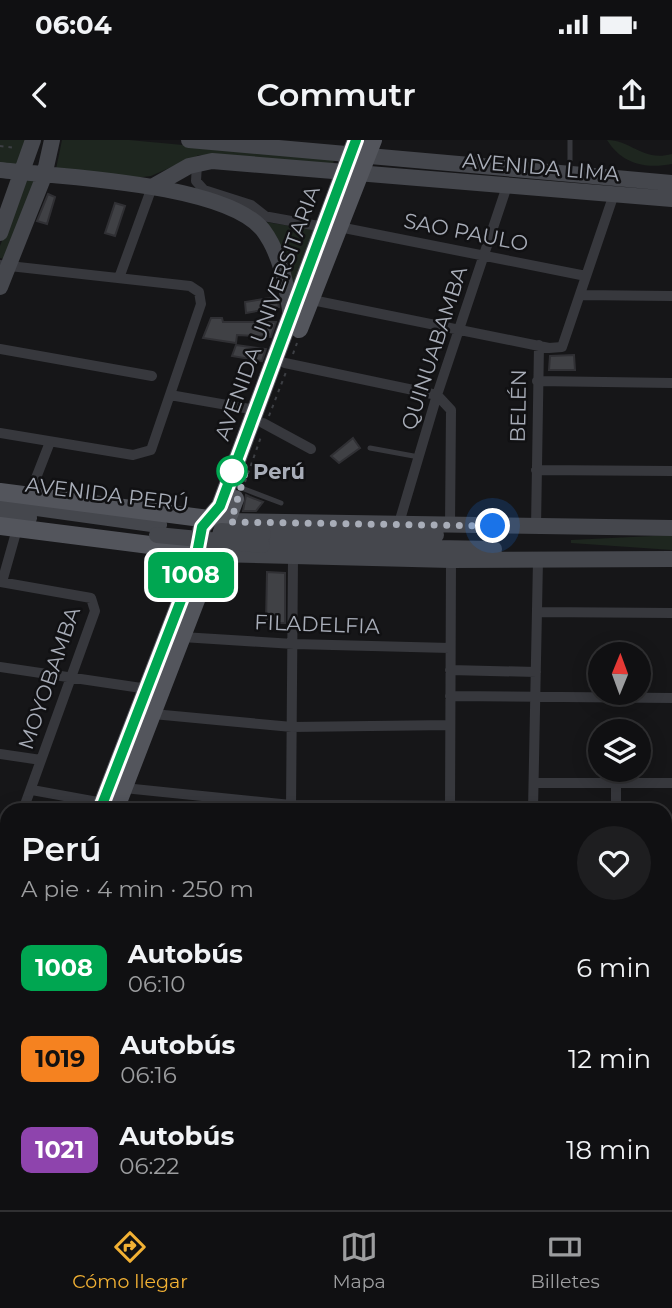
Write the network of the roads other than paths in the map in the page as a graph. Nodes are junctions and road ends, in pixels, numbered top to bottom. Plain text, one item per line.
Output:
1 (52, 140) edge
2 (189, 140) edge
3 (570, 140) edge
4 (226, 142) edge
5 (26, 144) edge
6 (295, 144) edge
7 (361, 147) edge
8 (197, 164) junction
9 (0, 170) edge
10 (23, 172) junction
11 (352, 172) junction
12 (570, 173) junction
13 (44, 176) junction
14 (672, 183) edge
15 (507, 186) junction
16 (152, 187) junction
17 (614, 194) junction
18 (672, 199) edge
19 (235, 210) junction
20 (265, 216) junction
21 (332, 227) junction
22 (0, 233) edge
23 (485, 255) junction
24 (4, 265) edge
25 (586, 276) junction
26 (119, 278) junction
27 (0, 287) edge
28 (580, 295) junction
29 (672, 296) edge
30 (312, 300) junction
31 (292, 319) junction
32 (459, 329) junction
33 (539, 345) junction
34 (0, 349) edge
35 (287, 364) junction
36 (152, 376) dead end
37 (537, 382) junction
38 (672, 383) edge
39 (170, 395) junction
40 (437, 395) junction
41 (262, 419) junction
42 (0, 433) edge
43 (50, 442) junction
44 (370, 448) dead end
45 (311, 449) dead end
46 (418, 457) junction
47 (536, 470) junction
48 (672, 471) edge
49 (241, 488) junction
50 (0, 492) edge
51 (29, 496) junction
52 (0, 503) edge
53 (281, 503) dead end
54 (0, 514) edge
55 (218, 520) junction
56 (399, 523) junction
57 (450, 524) junction
58 (9, 527) edge
59 (536, 527) junction
60 (671, 528) edge
61 (158, 530) junction
62 (263, 540) junction
63 (205, 553) junction
64 (293, 558) junction
65 (451, 559) junction
66 (672, 559) edge
67 (538, 560) junction
68 (558, 560) junction
69 (1, 582) edge
70 (537, 612) junction
71 (672, 613) edge
72 (182, 637) junction
73 (294, 645) junction
74 (450, 648) junction
75 (0, 667) edge
76 (450, 670) junction
77 (536, 672) junction
78 (70, 677) junction
79 (148, 689) junction
80 (450, 696) junction
81 (536, 696) junction
82 (672, 698) edge
83 (153, 714) junction
84 (450, 725) junction
85 (292, 727) junction
86 (0, 754) edge
87 (41, 761) junction
88 (534, 783) junction
89 (672, 783) edge
90 (616, 784) junction
91 (124, 788) junction
92 (32, 790) junction
93 (26, 803) edge
94 (85, 803) edge
95 (108, 803) edge
96 (110, 803) edge
97 (248, 803) edge
98 (290, 803) edge
99 (450, 803) edge
100 (533, 803) edge
101 (616, 803) edge

1 - 13 main road
2 - 4 main road, AVENIDA LIMA
3 - 12 lane
4 - 6 main road, AVENIDA LIMA
5 - 10 main road
6 - 7 main road, AVENIDA LIMA
7 - 11 main road, AVENIDA UNIVERSITARIA
7 - 12 main road, AVENIDA LIMA
8 - 11 main road, AVENIDA LIMA
8 - 16 main road, AVENIDA LIMA
8 - 20 street
9 - 10 main road
10 - 13 main road
10 - 22 main road
11 - 15 main road, AVENIDA LIMA
11 - 21 main road, AVENIDA UNIVERSITARIA
12 - 14 main road, AVENIDA LIMA
13 - 16 main road
13 - 24 main road
15 - 17 main road, AVENIDA LIMA
15 - 23 street, QUINUABAMBA
16 - 19 main road
16 - 26 street
17 - 18 main road, AVENIDA LIMA
17 - 25 street, BELÉN
19 - 20 street
19 - 31 main road
20 - 21 street
21 - 23 street, SAO PAULO
21 - 30 main road, AVENIDA UNIVERSITARIA
21 - 31 main road, AVENIDA UNIVERSITARIA
23 - 25 street, SAO PAULO
23 - 32 street, QUINUABAMBA
24 - 26 street
24 - 27 main road
25 - 28 street, BELÉN
26 - 39 street
28 - 29 street
28 - 33 street, BELÉN
30 - 32 street
30 - 35 main road, AVENIDA UNIVERSITARIA
31 - 41 main road, AVENIDA UNIVERSITARIA
32 - 33 street
32 - 40 street, QUINUABAMBA
33 - 37 street, BELÉN
34 - 36 street
35 - 40 street
35 - 41 main road, AVENIDA UNIVERSITARIA
37 - 38 street
37 - 47 street, BELÉN
39 - 41 street
39 - 43 street
40 - 46 street, QUINUABAMBA
40 - 57 street
41 - 45 street
41 - 49 main road, AVENIDA UNIVERSITARIA
41 - 55 main road, AVENIDA UNIVERSITARIA
42 - 43 street
43 - 51 street
44 - 46 lane
46 - 56 street, QUINUABAMBA
47 - 48 street
47 - 59 street, BELÉN
49 - 53 lane
49 - 55 main road, AVENIDA UNIVERSITARIA
50 - 51 main road, AVENIDA PERÚ
51 - 55 main road, AVENIDA PERÚ
52 - 61 main road, AVENIDA PERÚ
54 - 61 main road, AVENIDA PERÚ
55 - 56 main road, AVENIDA PERÚ
55 - 63 main road, AVENIDA UNIVERSITARIA
56 - 57 main road, AVENIDA PERÚ
57 - 59 main road, AVENIDA PERÚ
58 - 63 main road, AVENIDA PERÚ
58 - 69 street
59 - 60 main road, AVENIDA PERÚ
60 - 62 main road, AVENIDA PERÚ
61 - 62 main road, AVENIDA PERÚ, bridge
62 - 68 main road, AVENIDA PERÚ
63 - 64 main road, AVENIDA PERÚ
63 - 72 main road, AVENIDA UNIVERSITARIA
63 - 79 main road, AVENIDA UNIVERSITARIA
64 - 65 main road, AVENIDA PERÚ
64 - 73 street
65 - 67 main road, AVENIDA PERÚ
65 - 74 street
66 - 68 main road, AVENIDA PERÚ
67 - 68 main road, AVENIDA PERÚ
67 - 70 street
69 - 78 street, MOYOBAMBA
70 - 71 street
70 - 77 street
72 - 73 street, FILADELFIA
72 - 83 main road, AVENIDA UNIVERSITARIA
73 - 74 street, FILADELFIA
73 - 85 street
74 - 76 street
75 - 78 street
76 - 77 street
76 - 80 street
77 - 81 street
78 - 79 street
78 - 87 street, MOYOBAMBA
79 - 95 main road, AVENIDA UNIVERSITARIA
80 - 81 street
80 - 84 street
81 - 82 street
81 - 88 street
83 - 85 street
83 - 91 main road, AVENIDA UNIVERSITARIA
84 - 85 street
84 - 99 street
85 - 98 street
86 - 87 street
87 - 92 street, MOYOBAMBA
88 - 90 street
88 - 100 street
89 - 90 street
90 - 101 street
91 - 96 main road, AVENIDA UNIVERSITARIA
91 - 97 street
92 - 93 street, MOYOBAMBA
92 - 94 street

